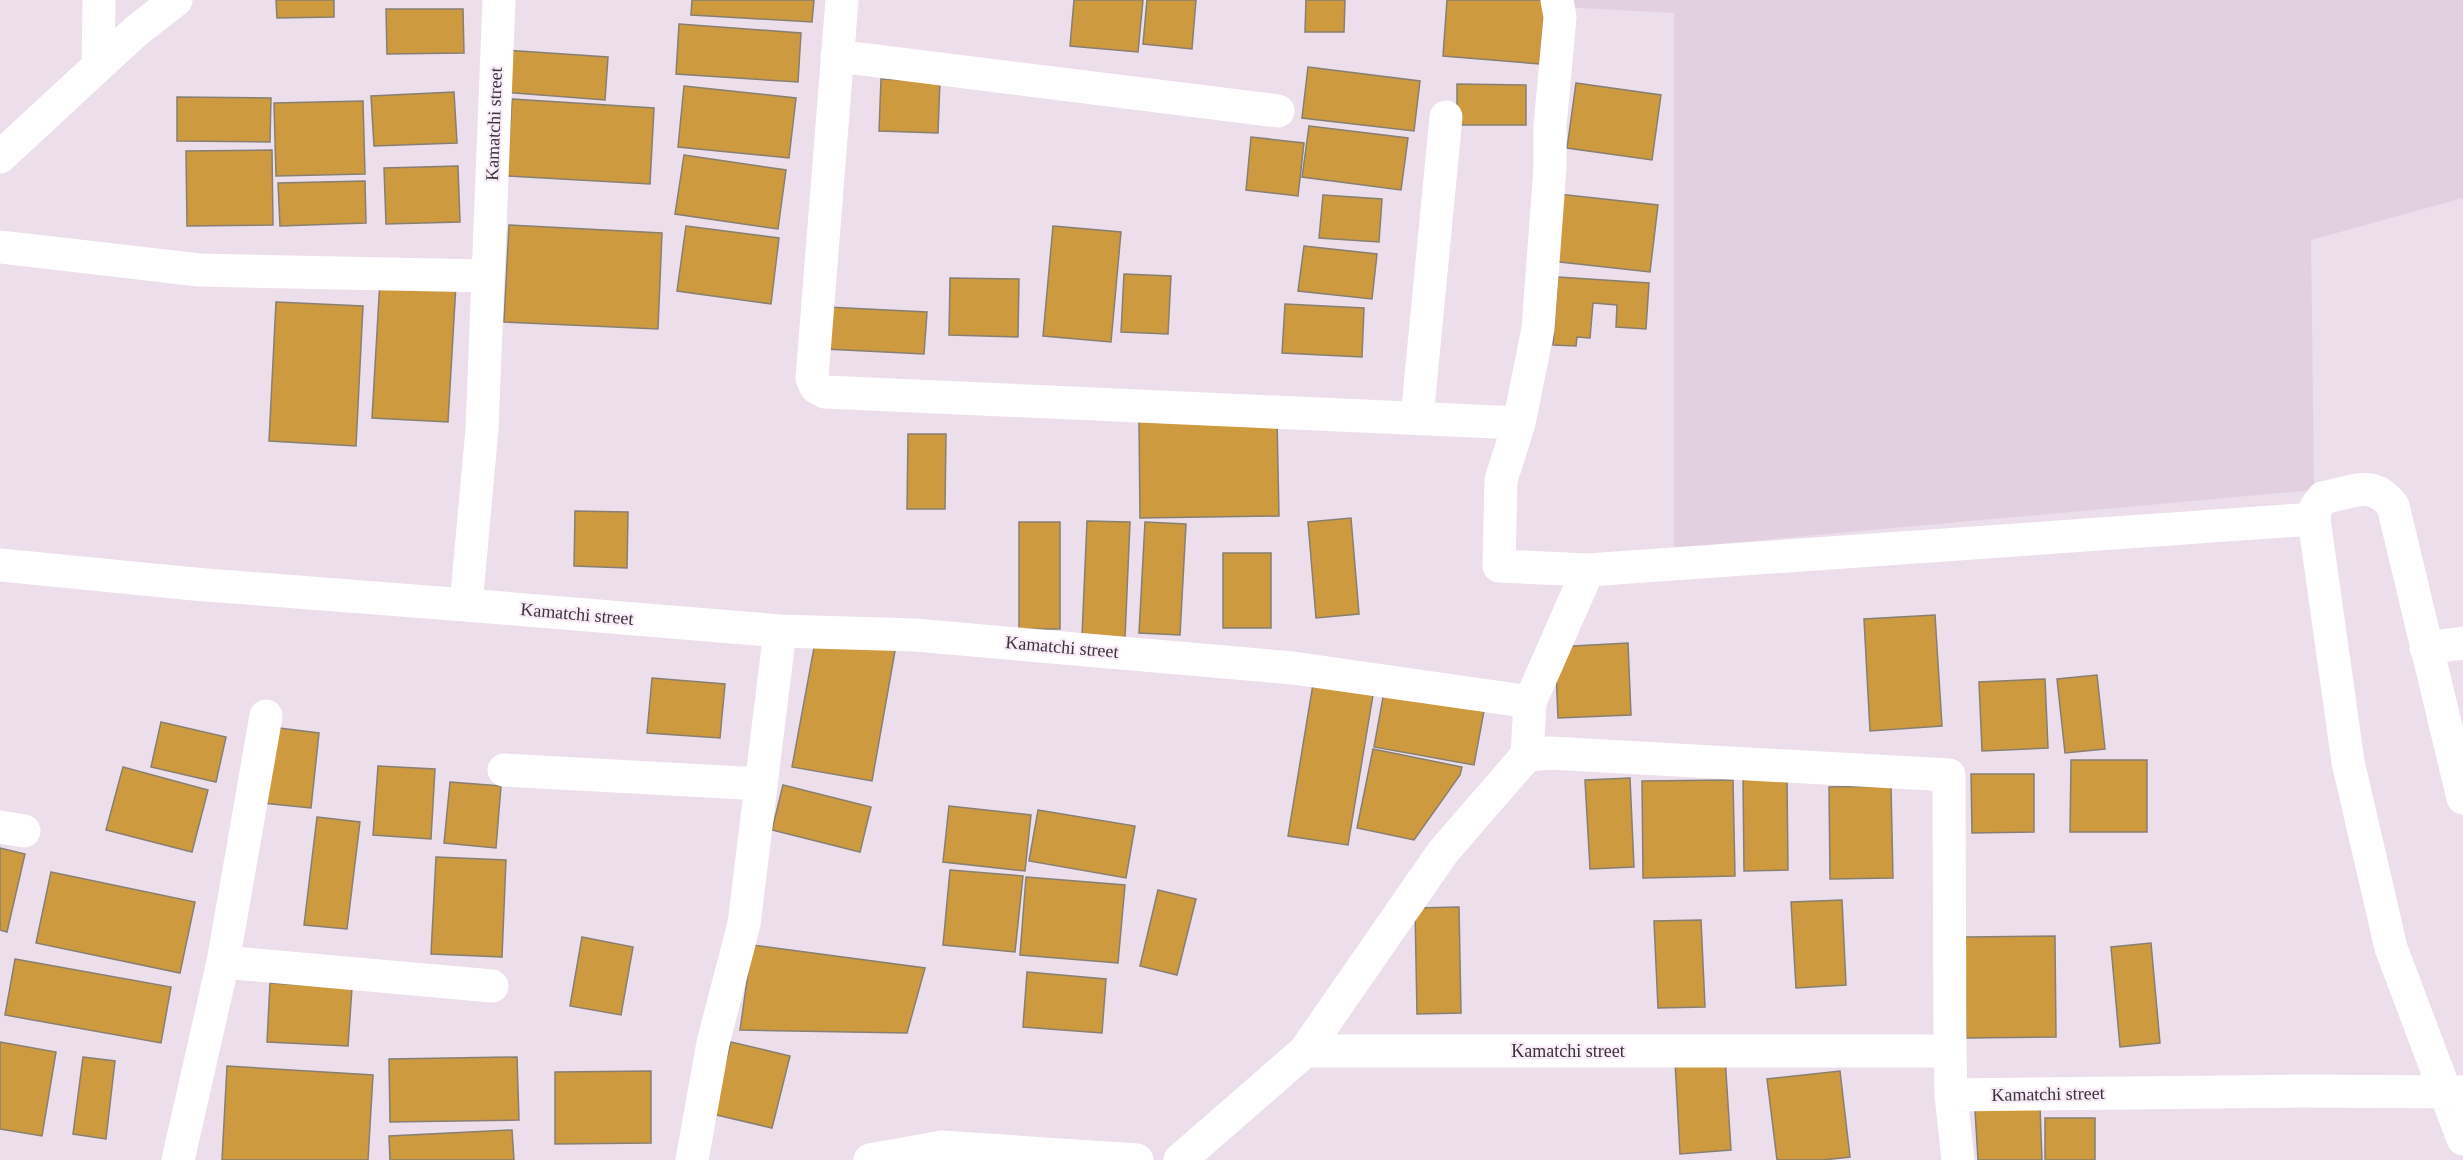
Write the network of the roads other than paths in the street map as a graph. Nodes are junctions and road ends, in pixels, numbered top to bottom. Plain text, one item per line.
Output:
1 (99, 0) edge
2 (176, 0) edge
3 (499, 0) edge
4 (842, 0) edge
5 (1557, 0) edge
6 (837, 56) junction
7 (98, 66) junction
8 (1278, 111) dead end
9 (1446, 117) dead end
10 (0, 157) edge
11 (0, 247) edge
12 (487, 276) junction
13 (1417, 418) junction
14 (1519, 423) junction
15 (2313, 519) junction
16 (0, 565) edge
17 (1588, 570) junction
18 (466, 605) junction
19 (780, 631) junction
20 (2463, 643) edge
21 (2426, 648) junction
22 (1530, 702) junction
23 (266, 716) dead end
24 (1527, 755) junction
25 (504, 770) dead end
26 (761, 784) junction
27 (2463, 798) edge
28 (223, 962) junction
29 (492, 986) dead end
30 (1305, 1051) junction
31 (1950, 1051) junction
32 (2454, 1092) edge
33 (1951, 1095) junction
34 (2463, 1139) edge
35 (1045, 1157) edge
36 (178, 1160) edge
37 (692, 1160) edge
38 (870, 1160) edge
39 (1137, 1160) edge
40 (1180, 1160) edge
41 (1958, 1160) edge

1 - 7 street
2 - 7 street
3 - 12 street, Kamatchi street
4 - 6 street
5 - 14 street
6 - 8 street
6 - 13 street
7 - 10 street
9 - 13 street
11 - 12 street
12 - 18 street, Kamatchi street
13 - 14 street
14 - 17 street
15 - 17 street
15 - 21 street
15 - 32 street
16 - 18 street
17 - 22 street
18 - 19 street, Kamatchi street
19 - 22 street, Kamatchi street
19 - 26 street
20 - 21 street
21 - 27 street
22 - 24 street
23 - 28 street
24 - 30 street
24 - 31 street
25 - 26 street
26 - 37 street
28 - 29 street
28 - 36 street
30 - 31 street, Kamatchi street
30 - 40 street
31 - 33 street
32 - 33 street, Kamatchi street
32 - 34 street
33 - 41 street
35 - 38 street
35 - 39 street

